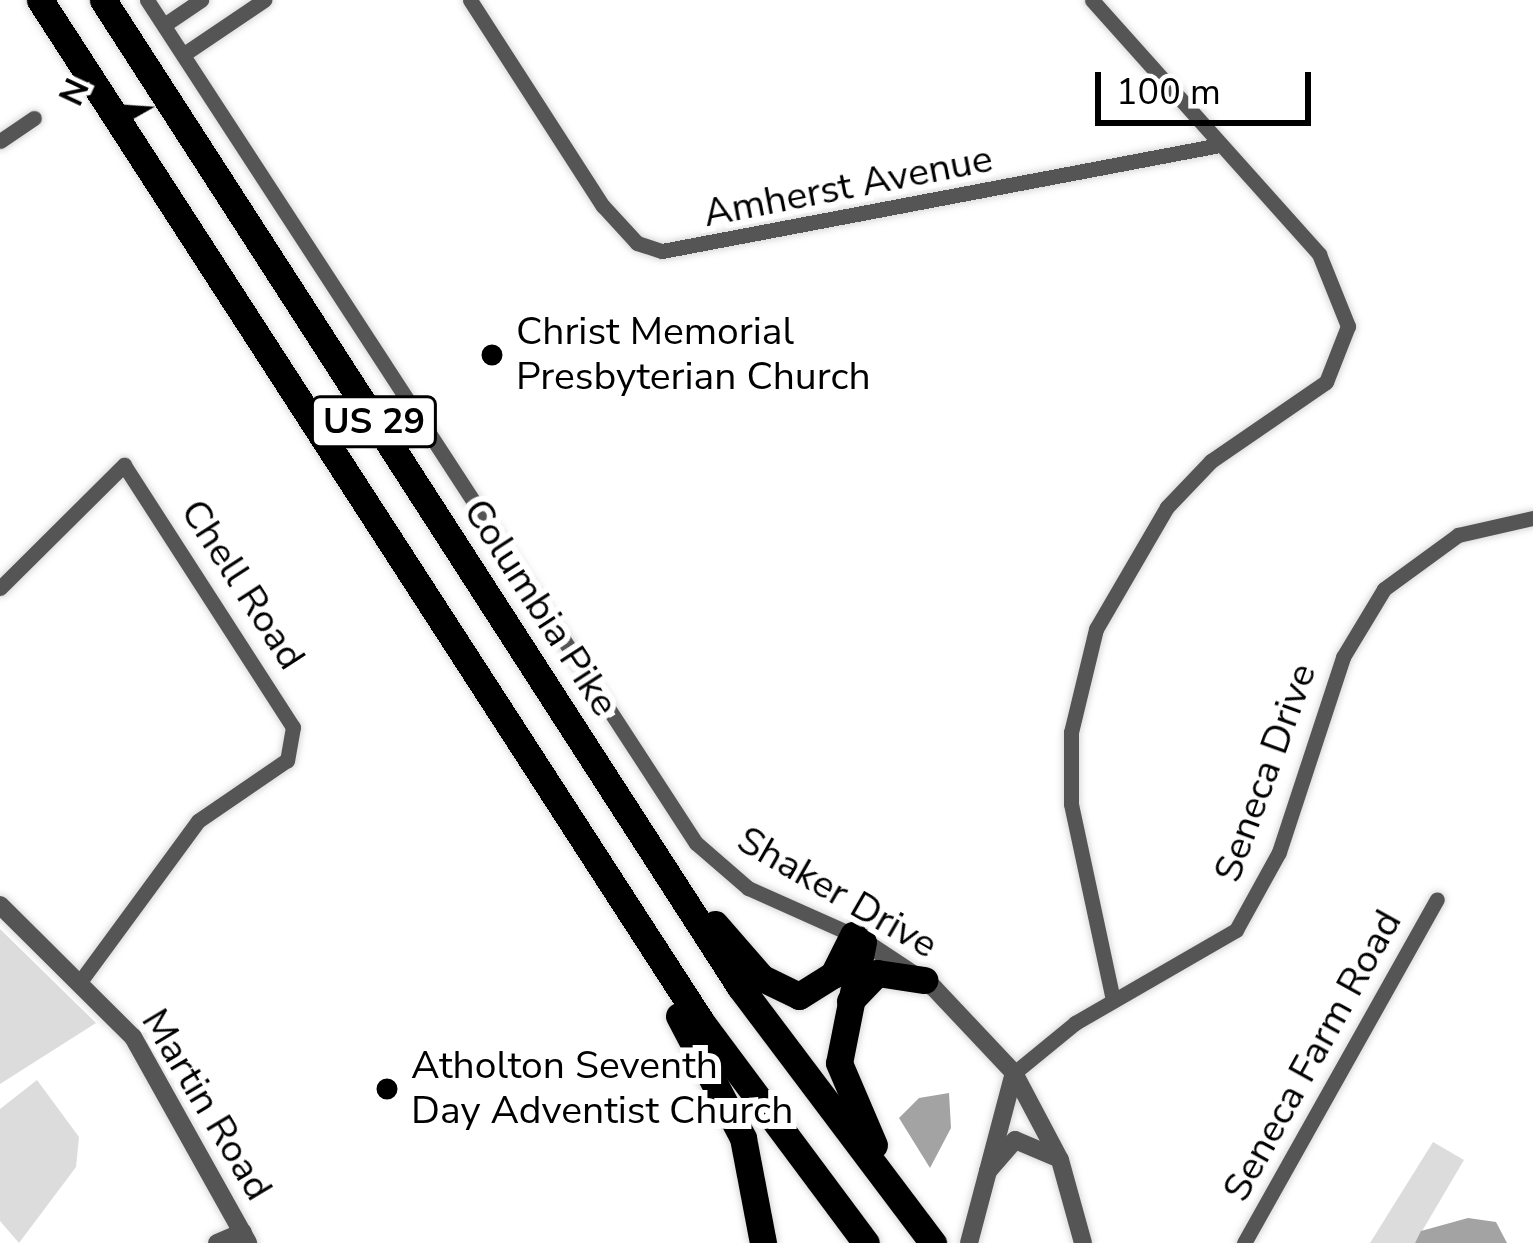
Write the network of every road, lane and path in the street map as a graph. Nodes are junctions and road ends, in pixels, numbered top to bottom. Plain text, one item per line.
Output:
1 (40, 0) edge
2 (103, 0) edge
3 (147, 0) edge
4 (201, 0) edge
5 (264, 0) edge
6 (470, 0) edge
7 (1092, 0) edge
8 (164, 25) junction
9 (184, 54) junction
10 (34, 118) dead end
11 (0, 141) edge
12 (1220, 145) junction
13 (1533, 518) edge
14 (0, 588) edge
15 (562, 809) junction
16 (646, 845) junction
17 (1437, 899) dead end
18 (0, 905) edge
19 (858, 937) junction
20 (82, 979) junction
21 (924, 980) junction
22 (1113, 1000) junction
23 (842, 1016) junction
24 (1014, 1073) junction
25 (1060, 1160) junction
26 (980, 1186) junction
27 (913, 1217) junction
28 (245, 1238) edge
29 (970, 1238) edge
30 (217, 1243) edge
31 (763, 1243) edge
32 (866, 1243) edge
33 (933, 1243) edge
34 (1083, 1243) edge
35 (1244, 1243) edge

1 - 15 highway, US 29
2 - 16 highway, Columbia Pike / US 29
3 - 8 street, Shaker Drive
4 - 8 street
5 - 9 street
6 - 12 street, Amherst Avenue
7 - 12 street
8 - 9 street, Shaker Drive
9 - 19 street, Shaker Drive
10 - 11 street
12 - 22 street
13 - 22 street, Seneca Drive
14 - 20 street, Chell Road
15 - 31 highway
15 - 32 highway, US 29
16 - 19 highway
16 - 27 highway, Columbia Pike / US 29
17 - 35 street, Seneca Farm Road
18 - 20 street, Martin Road
19 - 21 street, Shaker Drive
19 - 23 highway
20 - 28 street, Martin Road
21 - 23 highway
21 - 24 street, Shaker Drive
22 - 24 street, Seneca Drive
23 - 27 highway
24 - 25 street, Shaker Drive
24 - 26 street
25 - 26 street
25 - 34 street, Shaker Drive
26 - 29 street
27 - 33 highway, Columbia Pike / US 29
28 - 30 street

